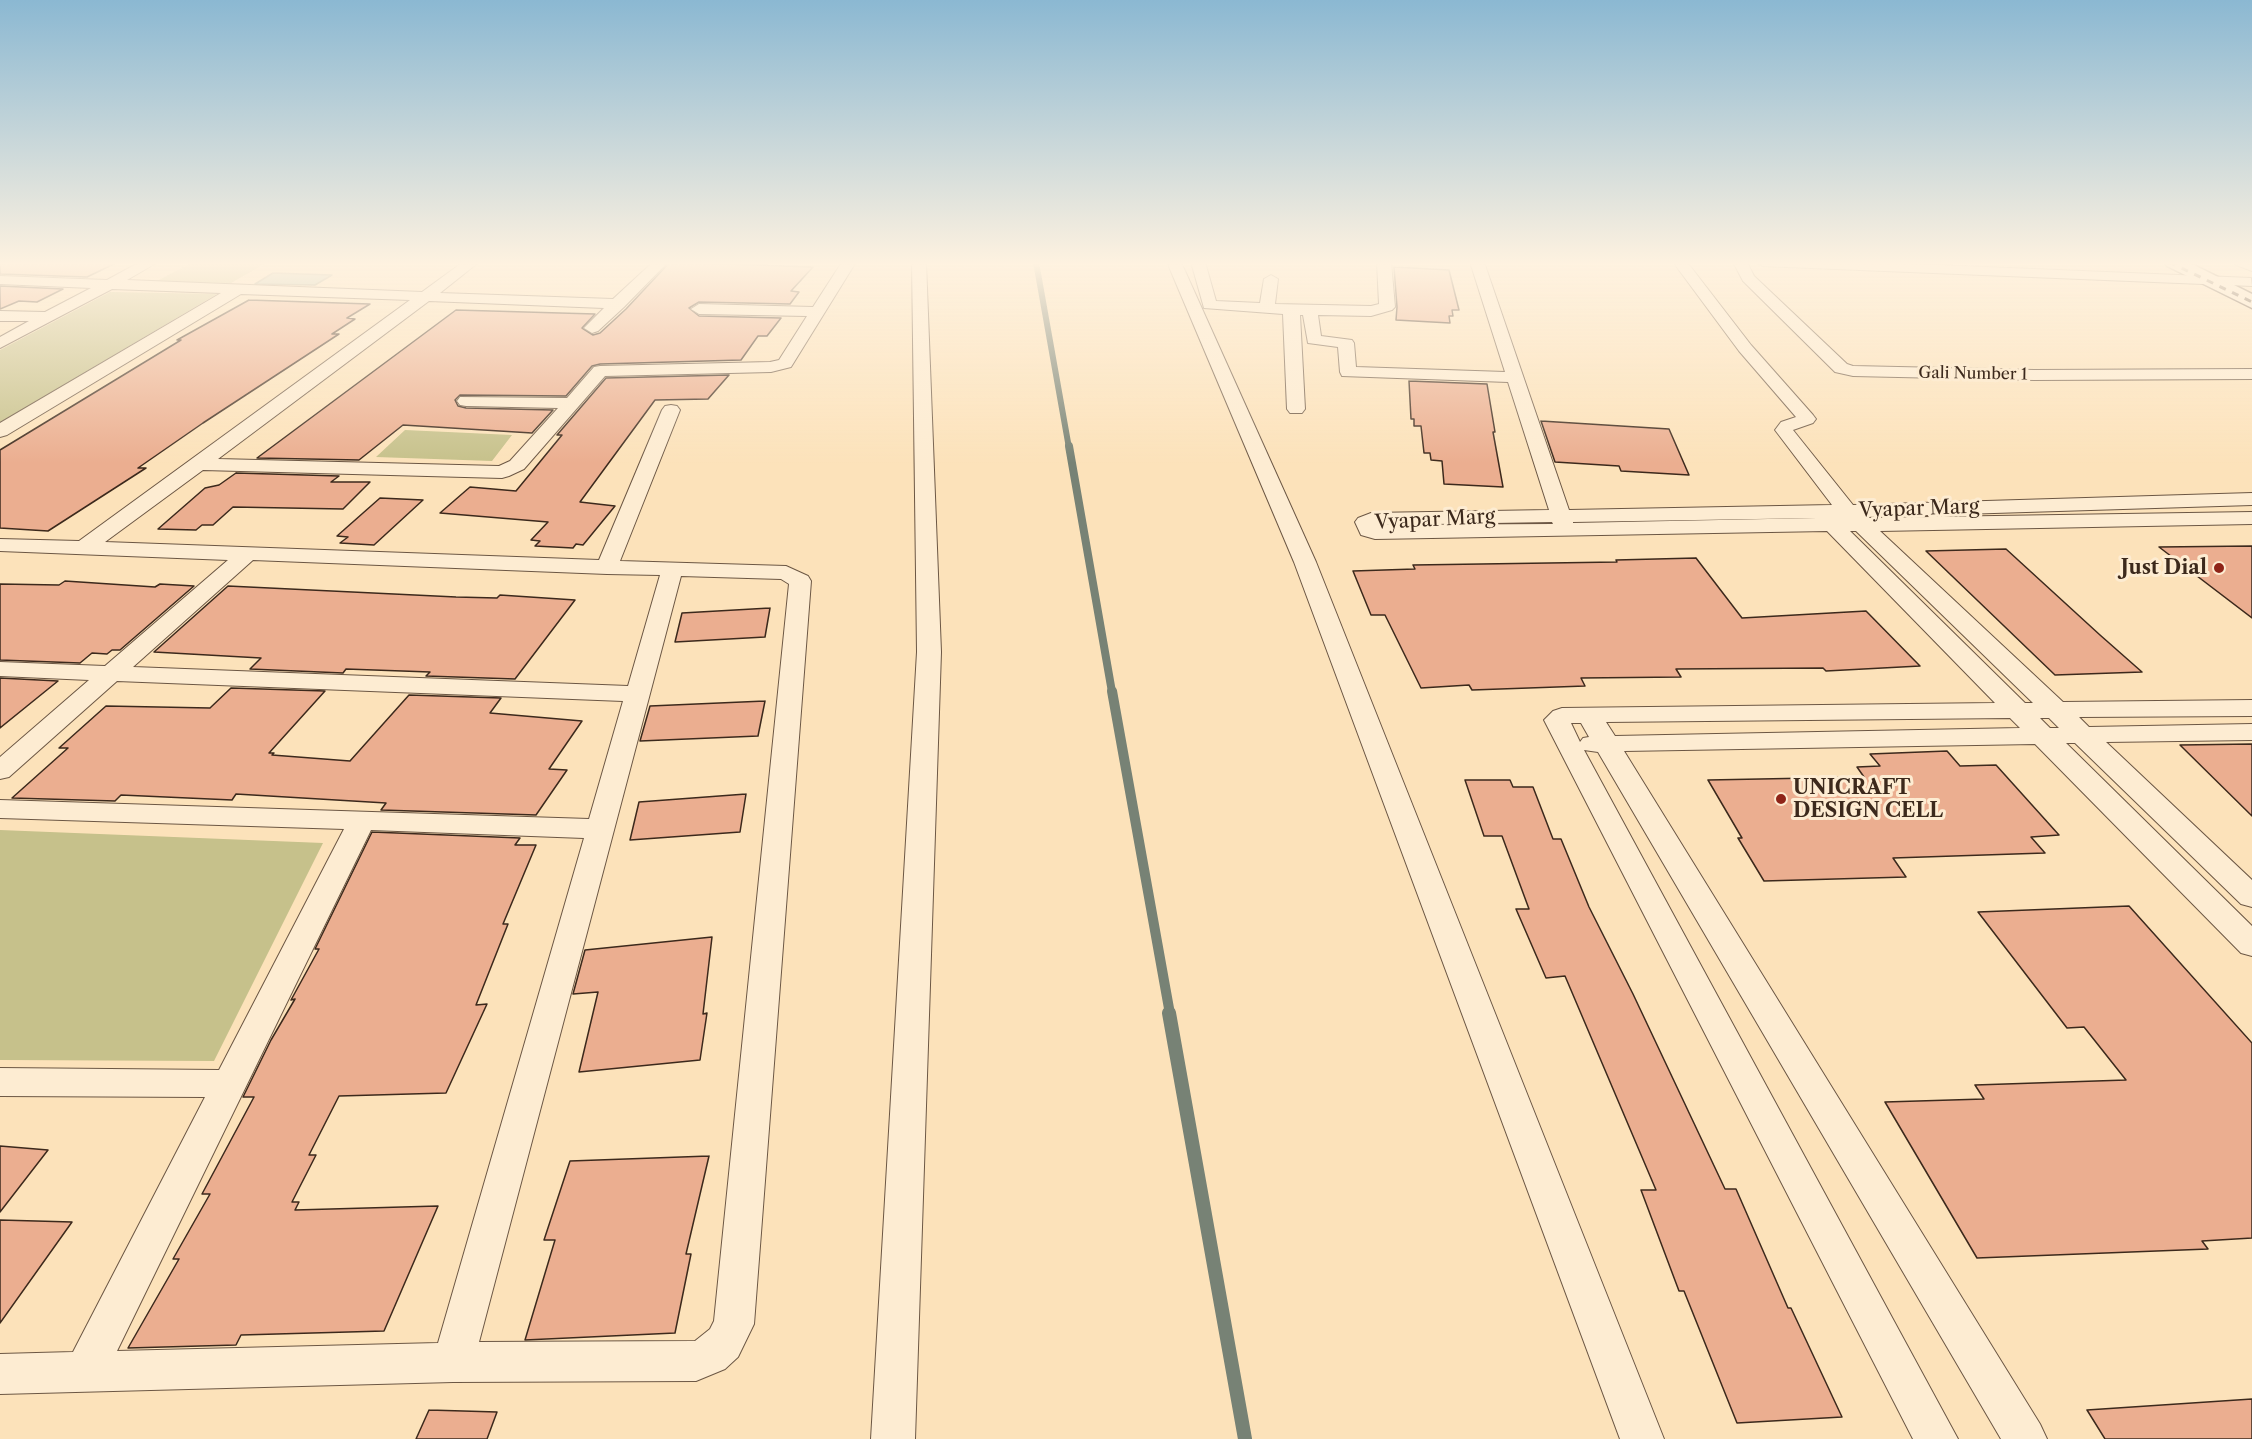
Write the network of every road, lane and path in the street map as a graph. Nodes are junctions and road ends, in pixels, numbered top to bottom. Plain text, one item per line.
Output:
1 (26, 329) edge
2 (171, 329) edge
3 (381, 329) edge
4 (806, 329) edge
5 (921, 329) edge
6 (1203, 329) edge
7 (1292, 329) edge
8 (1310, 329) edge
9 (1499, 329) edge
10 (1731, 329) edge
11 (1801, 329) edge
12 (0, 343) edge
13 (2252, 374) edge
14 (1515, 377) junction
15 (466, 401) dead end
16 (571, 403) junction
17 (1296, 409) dead end
18 (671, 410) dead end
19 (0, 431) edge
20 (199, 464) junction
21 (2252, 499) edge
22 (1841, 518) junction
23 (2252, 518) edge
24 (1563, 522) junction
25 (0, 545) edge
26 (82, 549) junction
27 (246, 555) junction
28 (607, 567) junction
29 (672, 570) junction
30 (0, 669) edge
31 (110, 674) junction
32 (637, 694) junction
33 (2252, 708) edge
34 (2057, 710) junction
35 (2018, 711) junction
36 (1597, 730) junction
37 (2252, 732) edge
38 (2084, 735) junction
39 (2043, 736) junction
40 (0, 771) edge
41 (0, 809) edge
42 (362, 821) junction
43 (600, 829) junction
44 (2252, 897) edge
45 (2252, 945) edge
46 (0, 1082) edge
47 (230, 1084) junction
48 (453, 1362) junction
49 (85, 1372) junction
50 (0, 1374) edge
51 (893, 1439) edge
52 (1642, 1439) edge
53 (1936, 1439) edge
54 (2025, 1439) edge

1 - 12 street
2 - 19 street
3 - 20 street
4 - 16 street
5 - 51 street
6 - 52 street
7 - 17 street
8 - 14 street
9 - 14 street
10 - 22 street
11 - 13 street, Gali Number 1
14 - 24 street
15 - 16 street
16 - 20 street
18 - 28 street
20 - 26 street
21 - 22 street, Vyapar Marg
22 - 23 street, Vyapar Marg
22 - 24 street, Vyapar Marg
22 - 34 street
22 - 35 street
24 - 24 street, Vyapar Marg
25 - 26 street
26 - 27 street
27 - 28 street
27 - 31 street
28 - 29 street
29 - 32 street
29 - 48 street
30 - 31 street
31 - 32 street
31 - 40 street
32 - 43 street
33 - 34 street
34 - 35 street
34 - 38 street
35 - 36 street
35 - 39 street
36 - 39 street
36 - 53 street
36 - 54 street
37 - 38 street
38 - 39 street
38 - 44 street
39 - 45 street
41 - 42 street
42 - 43 street
42 - 47 street
43 - 48 street
46 - 47 street
47 - 49 street
48 - 49 street
49 - 50 street

